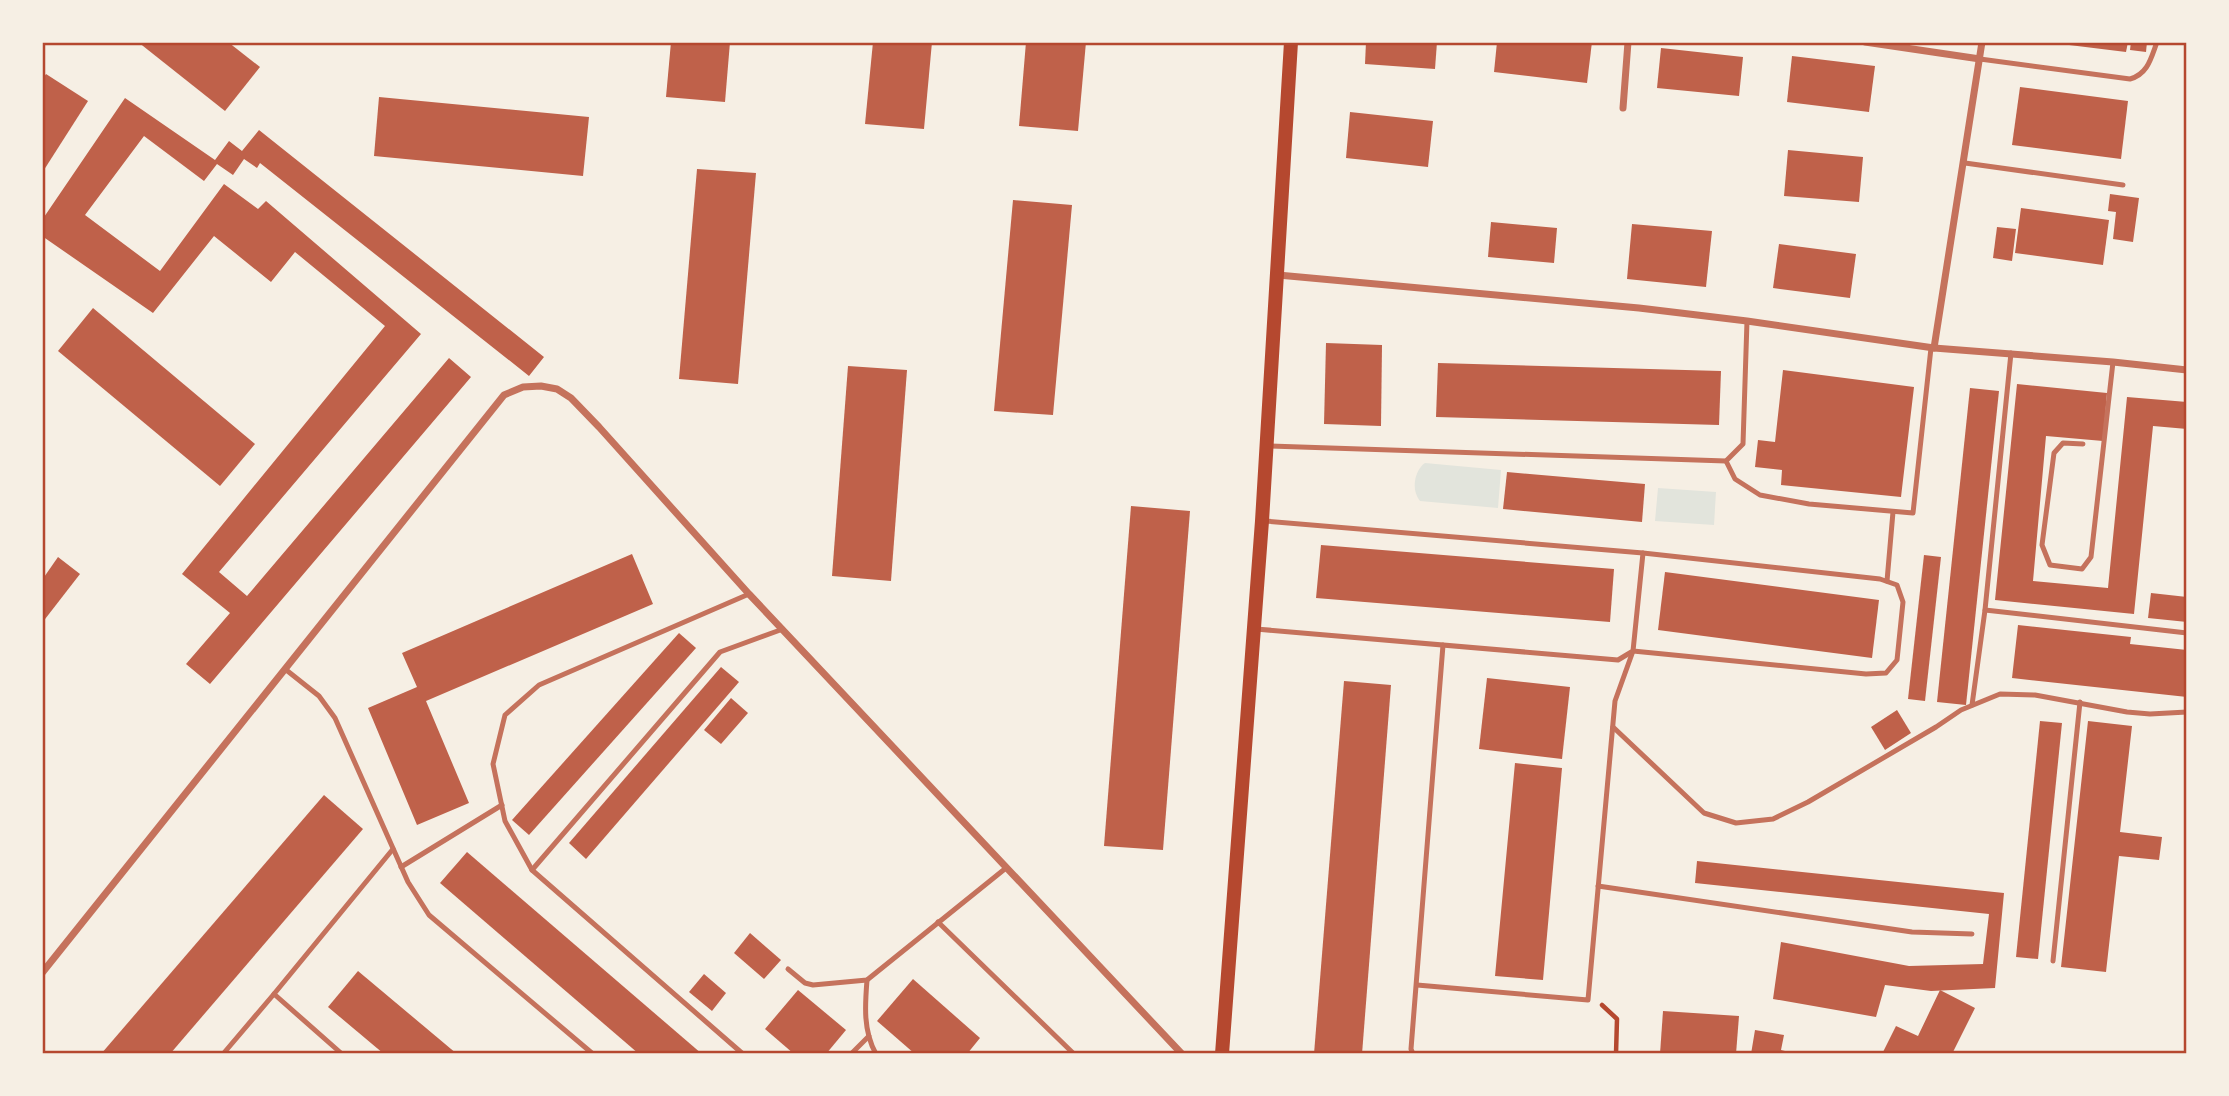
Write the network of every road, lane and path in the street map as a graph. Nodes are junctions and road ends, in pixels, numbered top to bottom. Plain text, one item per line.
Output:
1 (1291, 42) edge
2 (1628, 42) edge
3 (1865, 42) edge
4 (1982, 42) edge
5 (2157, 42) edge
6 (1980, 59) junction
7 (1623, 108) dead end
8 (1965, 163) junction
9 (2123, 185) dead end
10 (1278, 275) junction
11 (1747, 321) junction
12 (1933, 348) junction
13 (2011, 354) junction
14 (2113, 362) junction
15 (2187, 370) edge
16 (2083, 444) dead end
17 (1266, 446) junction
18 (1726, 461) junction
19 (1893, 512) junction
20 (1262, 521) junction
21 (1643, 553) junction
22 (1887, 581) junction
23 (749, 594) junction
24 (1985, 610) junction
25 (783, 629) junction
26 (1254, 629) junction
27 (2187, 633) edge
28 (1443, 645) junction
29 (1633, 650) junction
30 (285, 669) junction
31 (2080, 702) junction
32 (1972, 705) junction
33 (2187, 712) edge
34 (1613, 727) junction
35 (502, 805) junction
36 (393, 849) junction
37 (401, 867) junction
38 (1006, 868) junction
39 (532, 870) junction
40 (1598, 886) junction
41 (938, 922) junction
42 (1972, 934) dead end
43 (2053, 961) dead end
44 (788, 969) dead end
45 (42, 973) edge
46 (867, 980) junction
47 (1417, 985) junction
48 (274, 993) junction
49 (1588, 1000) junction
50 (869, 1036) junction
51 (223, 1054) edge
52 (342, 1054) edge
53 (593, 1054) edge
54 (743, 1054) edge
55 (851, 1054) edge
56 (876, 1054) edge
57 (1074, 1054) edge
58 (1182, 1054) edge
59 (1222, 1054) edge
60 (1413, 1054) edge
61 (1616, 1054) edge

1 - 10 main road
2 - 7 street
3 - 6 street
4 - 6 street
5 - 6 lane
6 - 8 street
8 - 9 lane
8 - 12 street
10 - 11 street
10 - 17 main road
11 - 12 street
11 - 18 lane
12 - 13 street
12 - 19 lane
13 - 14 street
13 - 24 lane
14 - 15 street
14 - 16 lane
17 - 18 lane
17 - 20 main road
18 - 19 lane
19 - 22 lane
20 - 21 lane
20 - 26 main road
21 - 22 lane
21 - 29 lane
22 - 29 lane
23 - 25 street
23 - 30 street
23 - 35 lane
24 - 27 lane
24 - 32 lane
25 - 38 street
25 - 39 lane
26 - 28 lane
26 - 59 main road
28 - 29 lane
28 - 47 lane
29 - 34 lane
30 - 36 lane
30 - 45 street
31 - 32 lane
31 - 33 lane
31 - 43 lane
32 - 34 lane
34 - 40 lane
35 - 37 lane
35 - 39 lane
36 - 37 lane
36 - 48 lane
37 - 53 lane
38 - 41 lane
38 - 58 street
39 - 54 lane
40 - 42 lane
40 - 49 lane
41 - 46 lane
41 - 57 lane
44 - 46 lane
46 - 50 lane
47 - 49 lane
47 - 60 lane
48 - 51 lane
48 - 52 lane
49 - 61 path
50 - 55 lane
50 - 56 lane

